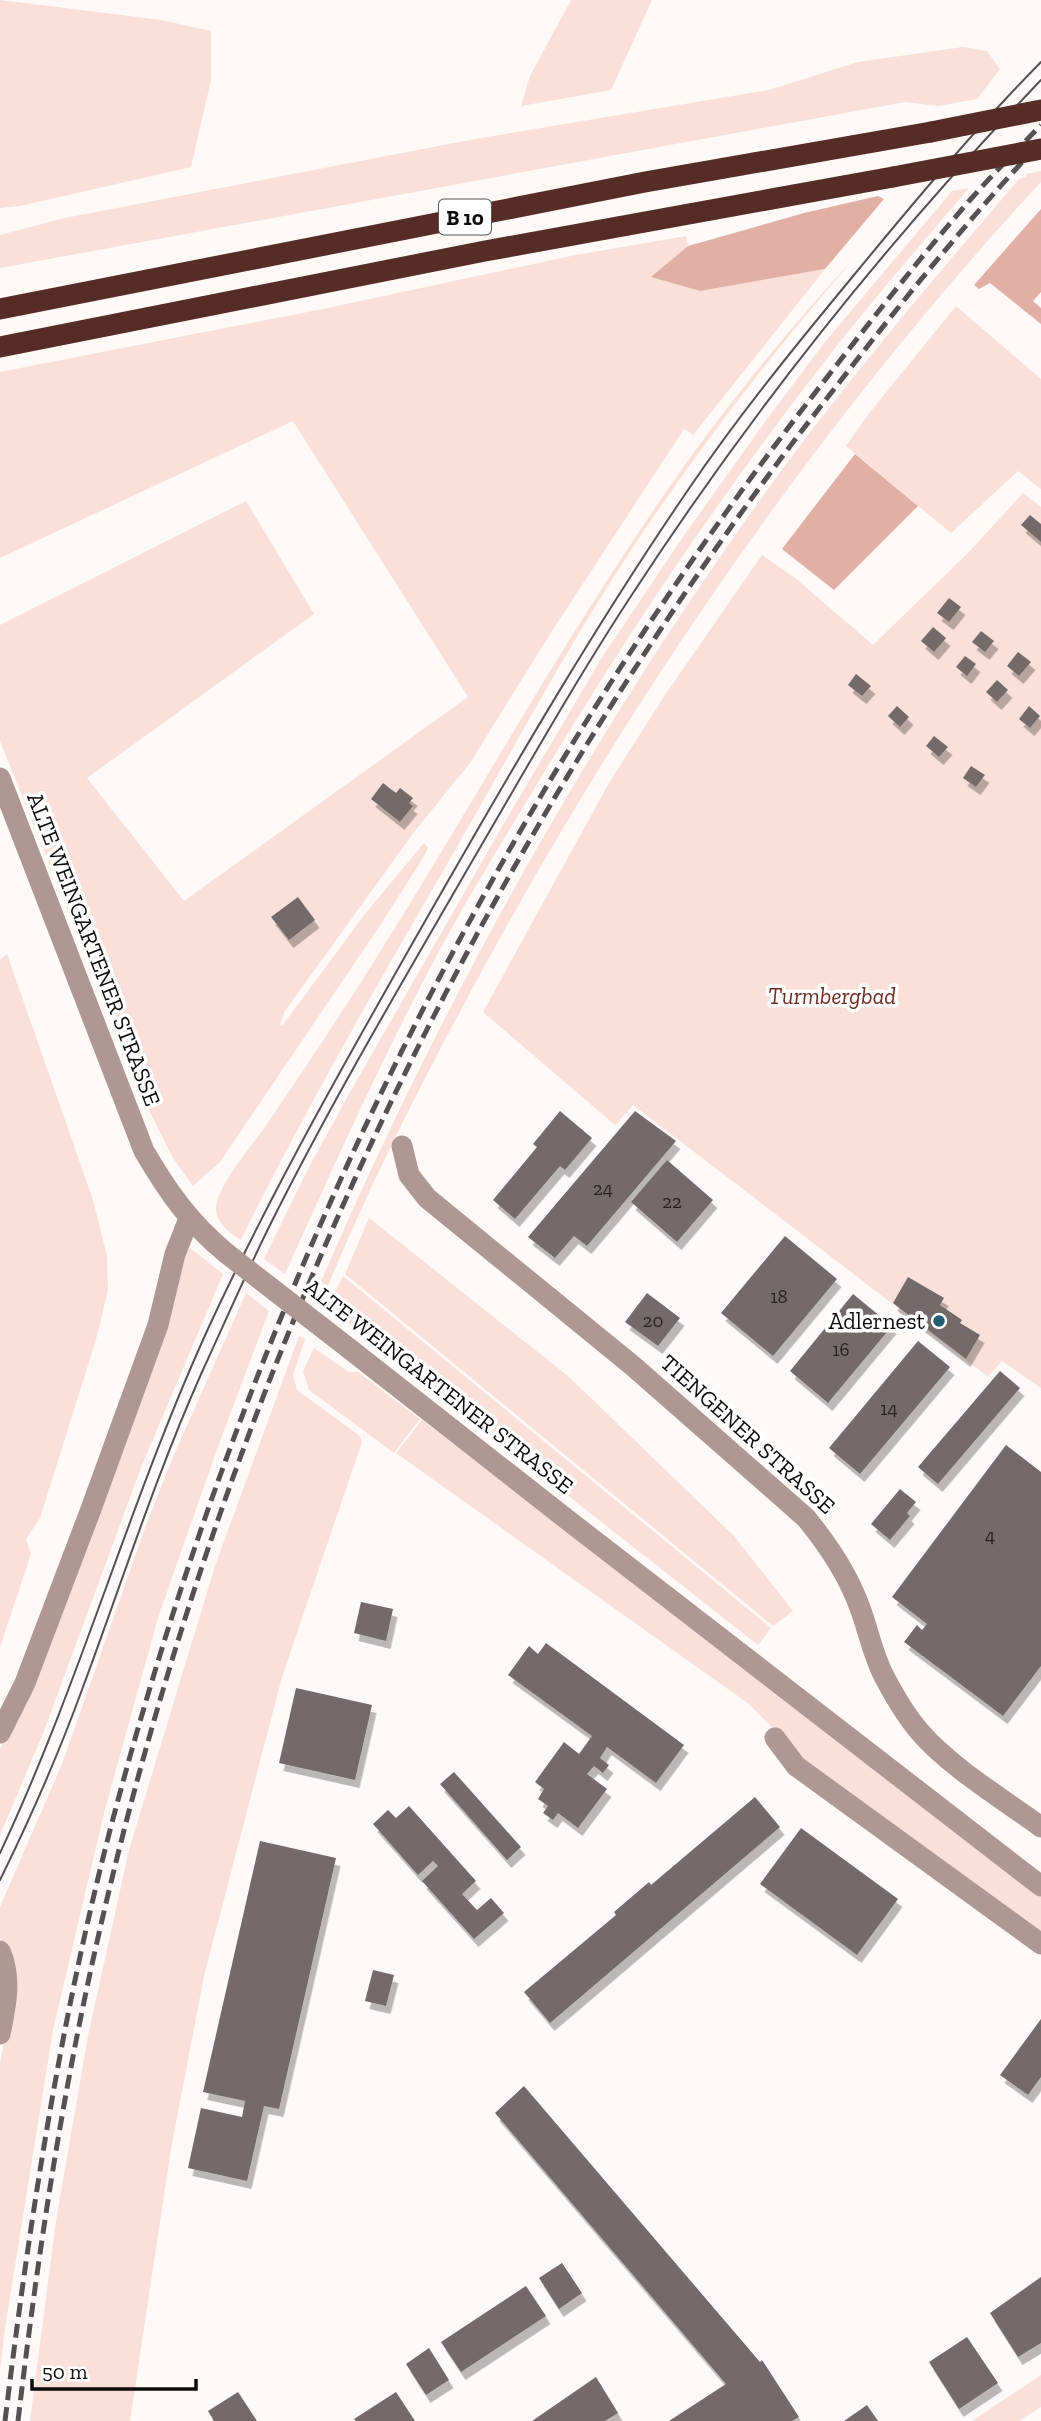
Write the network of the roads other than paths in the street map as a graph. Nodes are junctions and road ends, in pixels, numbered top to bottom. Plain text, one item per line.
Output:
1 (1041, 110) edge
2 (1041, 149) edge
3 (0, 309) edge
4 (0, 347) edge
5 (0, 778) edge
6 (402, 1146) dead end
7 (189, 1219) junction
8 (0, 1733) edge
9 (775, 1738) dead end
10 (1041, 1827) edge
11 (1041, 1886) edge
12 (1041, 1944) edge
13 (0, 1951) edge
14 (0, 2034) edge

1 - 3 highway, B 10, bridge
2 - 4 highway, B 10, bridge
5 - 7 street, ALTE WEINGARTENER STRASSE
6 - 10 street, TIENGENER STRASSE
7 - 8 street
7 - 11 street, ALTE WEINGARTENER STRASSE, bridge
9 - 12 street
13 - 14 street

